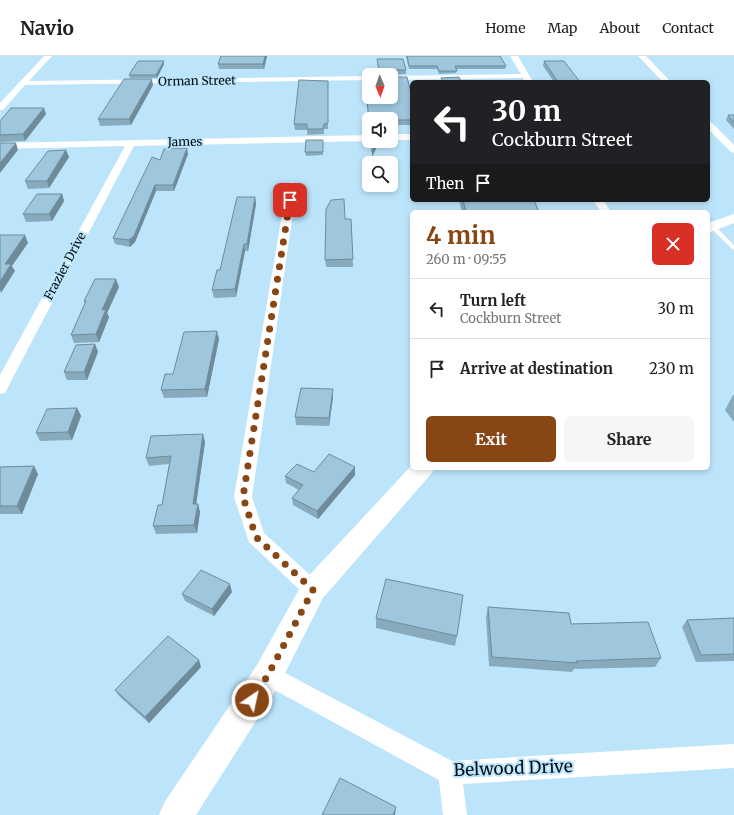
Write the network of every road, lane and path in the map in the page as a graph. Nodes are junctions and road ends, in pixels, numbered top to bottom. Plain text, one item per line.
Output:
1 (48, 56) edge
2 (514, 56) edge
3 (642, 56) edge
4 (362, 78) edge
5 (398, 78) edge
6 (528, 79) edge
7 (665, 80) edge
8 (24, 83) junction
9 (0, 108) edge
10 (710, 126) edge
11 (398, 137) edge
12 (410, 137) edge
13 (362, 138) edge
14 (131, 143) junction
15 (0, 146) edge
16 (734, 150) edge
17 (292, 185) dead end
18 (734, 218) edge
19 (710, 227) edge
20 (734, 248) edge
21 (0, 389) edge
22 (421, 470) edge
23 (313, 590) junction
24 (268, 675) junction
25 (734, 756) edge
26 (450, 773) junction
27 (176, 815) edge
28 (455, 815) edge

1 - 8 street
2 - 6 street
3 - 7 street
4 - 8 street, Orman Street
5 - 6 street
8 - 9 street
10 - 16 street
11 - 12 street
13 - 14 street, James
14 - 15 street, James
14 - 21 street, Frazier Drive
17 - 23 street
18 - 19 street
19 - 20 lane
22 - 23 street
23 - 24 street
24 - 26 street, Belwood Drive
24 - 27 street
25 - 26 street, Belwood Drive
26 - 28 street

